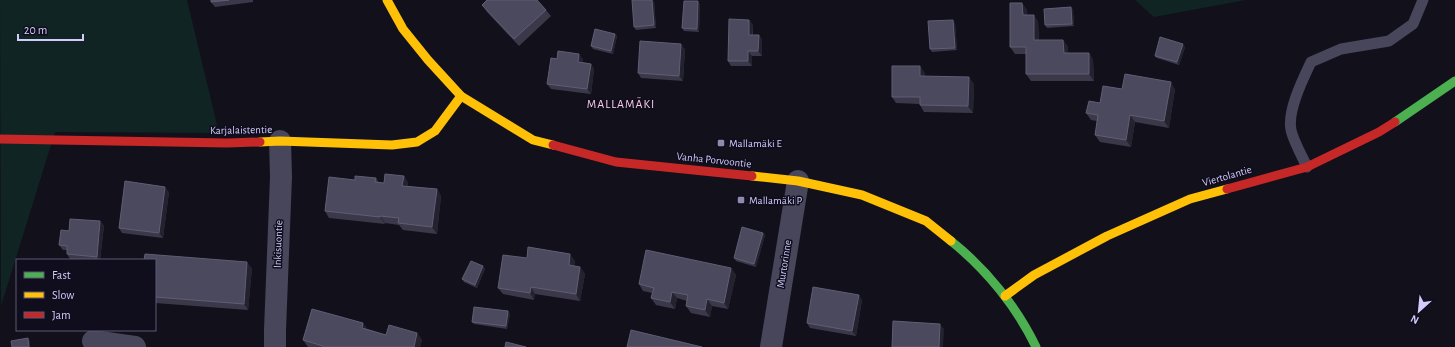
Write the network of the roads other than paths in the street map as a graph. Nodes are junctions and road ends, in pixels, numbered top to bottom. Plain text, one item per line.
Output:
1 (387, 0) edge
2 (1423, 0) edge
3 (1455, 81) edge
4 (461, 96) junction
5 (0, 139) edge
6 (280, 141) junction
7 (1307, 167) junction
8 (798, 180) junction
9 (1005, 296) junction
10 (93, 341) dead end
11 (135, 347) edge
12 (275, 347) edge
13 (770, 347) edge
14 (1036, 347) edge

1 - 4 street, Vanha Porvoontie
2 - 7 lane
3 - 7 street, Viertolantie
4 - 6 street, Karjalaistentie
4 - 8 street, Vanha Porvoontie
5 - 6 street, Karjalaistentie
6 - 12 street, Inkisuontie
7 - 9 street, Viertolantie
8 - 9 street, Vanha Porvoontie
8 - 13 street, Murtorinne
9 - 14 street, Vanha Porvoontie
10 - 11 street

